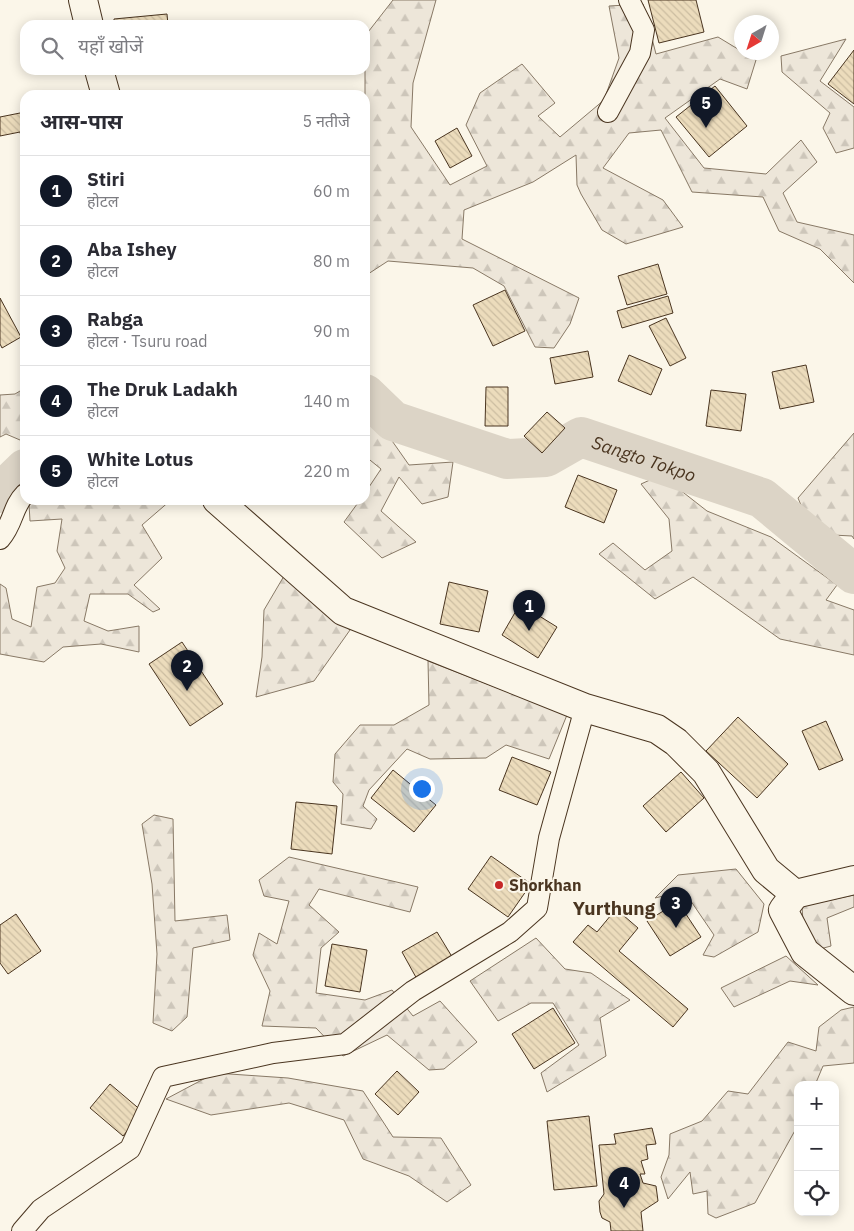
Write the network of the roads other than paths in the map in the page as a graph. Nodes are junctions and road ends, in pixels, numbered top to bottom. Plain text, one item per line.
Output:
1 (83, 0) edge
2 (629, 0) edge
3 (88, 20) edge
4 (101, 75) edge
5 (105, 90) edge
6 (608, 112) dead end
7 (20, 499) edge
8 (223, 505) edge
9 (0, 539) edge
10 (585, 708) junction
11 (854, 880) edge
12 (795, 894) junction
13 (854, 991) edge
14 (22, 1231) edge

1 - 3 street
2 - 6 street
4 - 5 street
7 - 9 street
8 - 10 street
10 - 12 street
10 - 14 street
11 - 12 street
12 - 13 street

